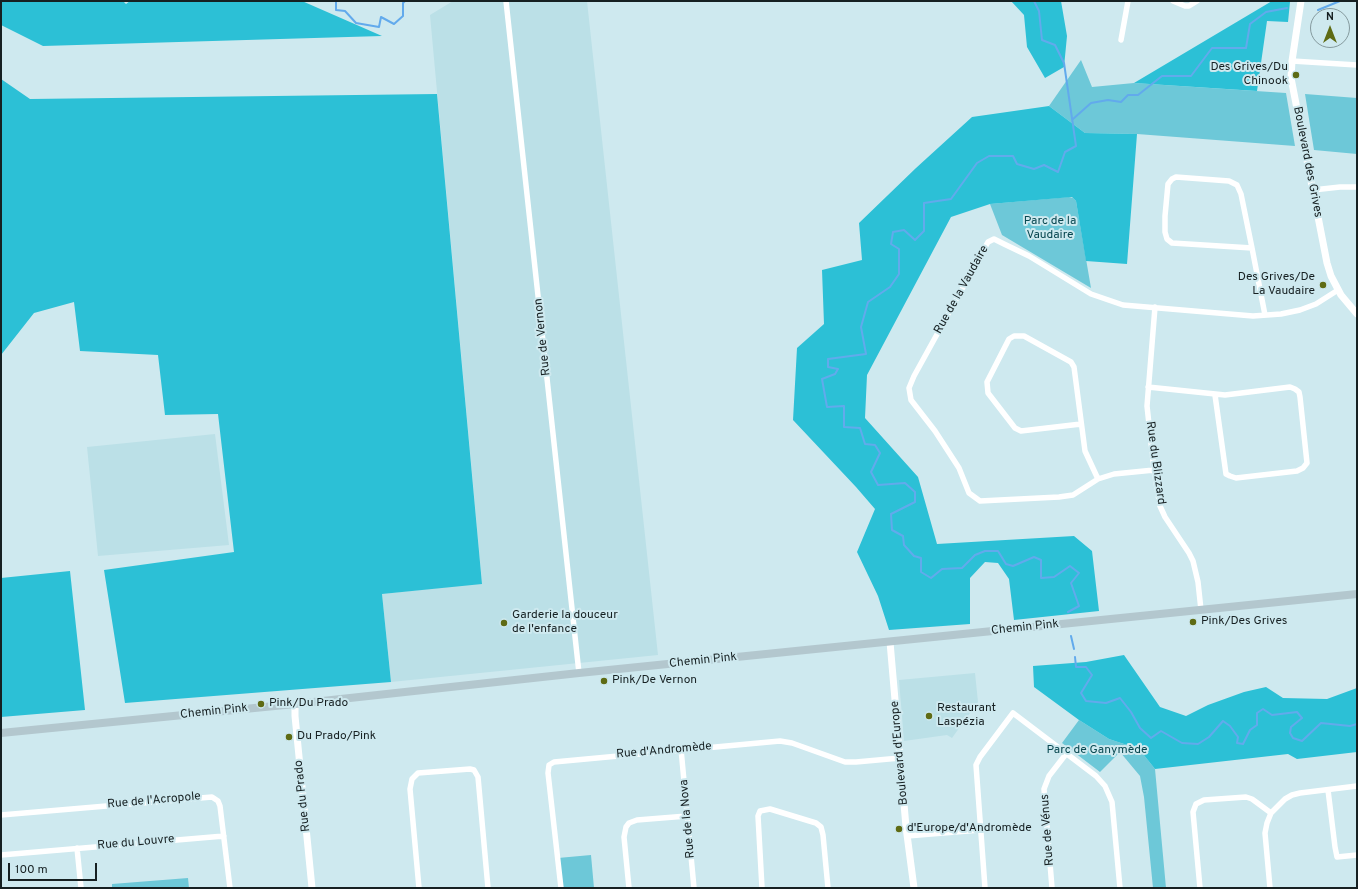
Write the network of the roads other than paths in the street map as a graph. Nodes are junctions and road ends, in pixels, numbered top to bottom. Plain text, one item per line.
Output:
1 (506, 1) edge
2 (1128, 1) edge
3 (1173, 1) edge
4 (1197, 1) edge
5 (1301, 1) edge
6 (1121, 40) dead end
7 (1292, 61) junction
8 (1357, 65) edge
9 (1357, 187) edge
10 (1313, 190) junction
11 (1252, 248) junction
12 (1338, 290) junction
13 (1156, 307) junction
14 (1357, 314) edge
15 (1265, 315) junction
16 (1148, 387) junction
17 (1215, 395) junction
18 (1081, 424) junction
19 (1154, 470) junction
20 (1098, 479) junction
21 (1357, 594) edge
22 (1201, 610) junction
23 (890, 642) junction
24 (579, 673) junction
25 (295, 704) junction
26 (1, 732) edge
27 (681, 749) junction
28 (1066, 754) junction
29 (900, 758) junction
30 (1357, 786) edge
31 (1328, 790) junction
32 (1271, 813) junction
33 (1, 815) edge
34 (687, 816) junction
35 (980, 830) junction
36 (224, 836) junction
37 (908, 836) junction
38 (77, 848) junction
39 (1, 855) edge
40 (1357, 855) edge
41 (82, 888) edge
42 (230, 888) edge
43 (312, 888) edge
44 (419, 888) edge
45 (488, 888) edge
46 (560, 888) edge
47 (629, 888) edge
48 (694, 888) edge
49 (762, 888) edge
50 (828, 888) edge
51 (914, 888) edge
52 (985, 888) edge
53 (1052, 888) edge
54 (1120, 888) edge
55 (1200, 888) edge
56 (1270, 888) edge

1 - 24 street, Rue de Vernon
2 - 6 street
3 - 4 street
5 - 7 street, Boulevard des Grives
7 - 8 street
7 - 10 street, Boulevard des Grives
9 - 10 street
10 - 12 street, Boulevard des Grives
11 - 11 street
11 - 15 street
12 - 14 street, Boulevard des Grives
12 - 15 street, Rue de la Vaudaire
13 - 15 street, Rue de la Vaudaire
13 - 16 street, Rue du Blizzard
13 - 20 street, Rue de la Vaudaire
16 - 17 street
16 - 19 street, Rue du Blizzard
17 - 17 street
18 - 18 street
18 - 20 street
19 - 20 street, Rue de la Vaudaire
19 - 22 street, Rue du Blizzard
21 - 22 main road, Chemin Pink
22 - 23 main road, Chemin Pink
23 - 24 main road, Chemin Pink
23 - 29 street, Boulevard d'Europe
24 - 25 main road, Chemin Pink
25 - 26 main road, Chemin Pink
25 - 43 street, Rue du Prado
27 - 29 street, Rue d'Andromède
27 - 34 street, Rue de la Nova
27 - 46 street, Rue d'Andromède
28 - 35 street
28 - 53 street, Rue de Vénus
28 - 54 street
29 - 37 street, Boulevard d'Europe
30 - 31 street
31 - 32 street
31 - 40 street
32 - 55 street
32 - 56 street
33 - 36 street, Rue de l'Acropole
34 - 47 street
34 - 48 street, Rue de la Nova
35 - 37 street
35 - 52 street
36 - 38 street, Rue du Louvre
36 - 42 street, Rue de l'Acropole
37 - 51 street, Boulevard d'Europe
38 - 39 street, Rue du Louvre
38 - 41 street
44 - 45 street
49 - 50 street

